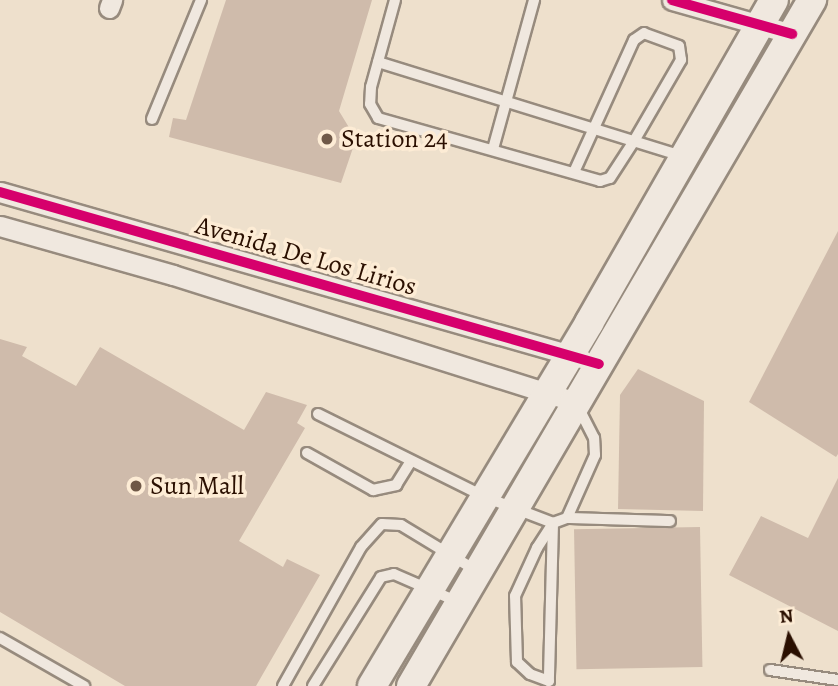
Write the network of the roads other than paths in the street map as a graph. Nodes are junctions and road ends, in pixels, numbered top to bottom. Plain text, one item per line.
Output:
1 (201, 0) edge
2 (395, 0) edge
3 (534, 0) edge
4 (672, 0) edge
5 (774, 0) edge
6 (812, 0) edge
7 (759, 24) junction
8 (792, 34) junction
9 (378, 62) junction
10 (505, 102) junction
11 (152, 119) dead end
12 (592, 128) junction
13 (634, 141) junction
14 (493, 149) junction
15 (686, 157) junction
16 (574, 173) junction
17 (0, 192) edge
18 (0, 226) edge
19 (183, 245) junction
20 (173, 275) junction
21 (569, 355) junction
22 (599, 364) junction
23 (547, 394) junction
24 (575, 402) junction
25 (318, 414) dead end
26 (307, 453) dead end
27 (411, 461) junction
28 (485, 497) junction
29 (514, 508) junction
30 (567, 518) junction
31 (670, 521) dead end
32 (553, 523) junction
33 (451, 557) junction
34 (478, 572) junction
35 (431, 592) junction
36 (460, 603) junction
37 (0, 638) edge
38 (770, 670) dead end
39 (838, 680) edge
40 (84, 686) edge
41 (283, 686) edge
42 (313, 686) edge
43 (372, 686) edge
44 (411, 686) edge

1 - 11 lane
2 - 9 lane
3 - 10 lane
4 - 7 street
5 - 7 main road
6 - 8 main road
7 - 8 street
7 - 15 main road
8 - 22 main road
9 - 10 lane
9 - 14 lane
10 - 12 lane
10 - 14 lane
12 - 13 lane
12 - 13 lane
12 - 16 lane
13 - 15 lane
13 - 16 lane
14 - 16 lane
15 - 21 main road
17 - 19 street, Avenida De Los Lirios
18 - 20 street, Avenida De Los Lirios
19 - 20 street
19 - 21 street, Avenida De Los Lirios
20 - 23 street, Avenida De Los Lirios
21 - 22 street, Avenida De Los Lirios
21 - 23 main road
22 - 24 main road
23 - 24 street, Avenida De Los Lirios
23 - 28 main road
24 - 29 main road
24 - 30 lane
25 - 27 lane
26 - 27 lane
27 - 28 lane
28 - 29 lane
28 - 33 main road
29 - 32 lane
29 - 34 main road
30 - 31 lane
30 - 32 lane
32 - 32 lane
33 - 34 lane
33 - 35 main road
33 - 41 lane
34 - 36 main road
35 - 36 lane
35 - 42 lane
35 - 43 main road
36 - 44 main road
37 - 40 lane
38 - 39 lane

